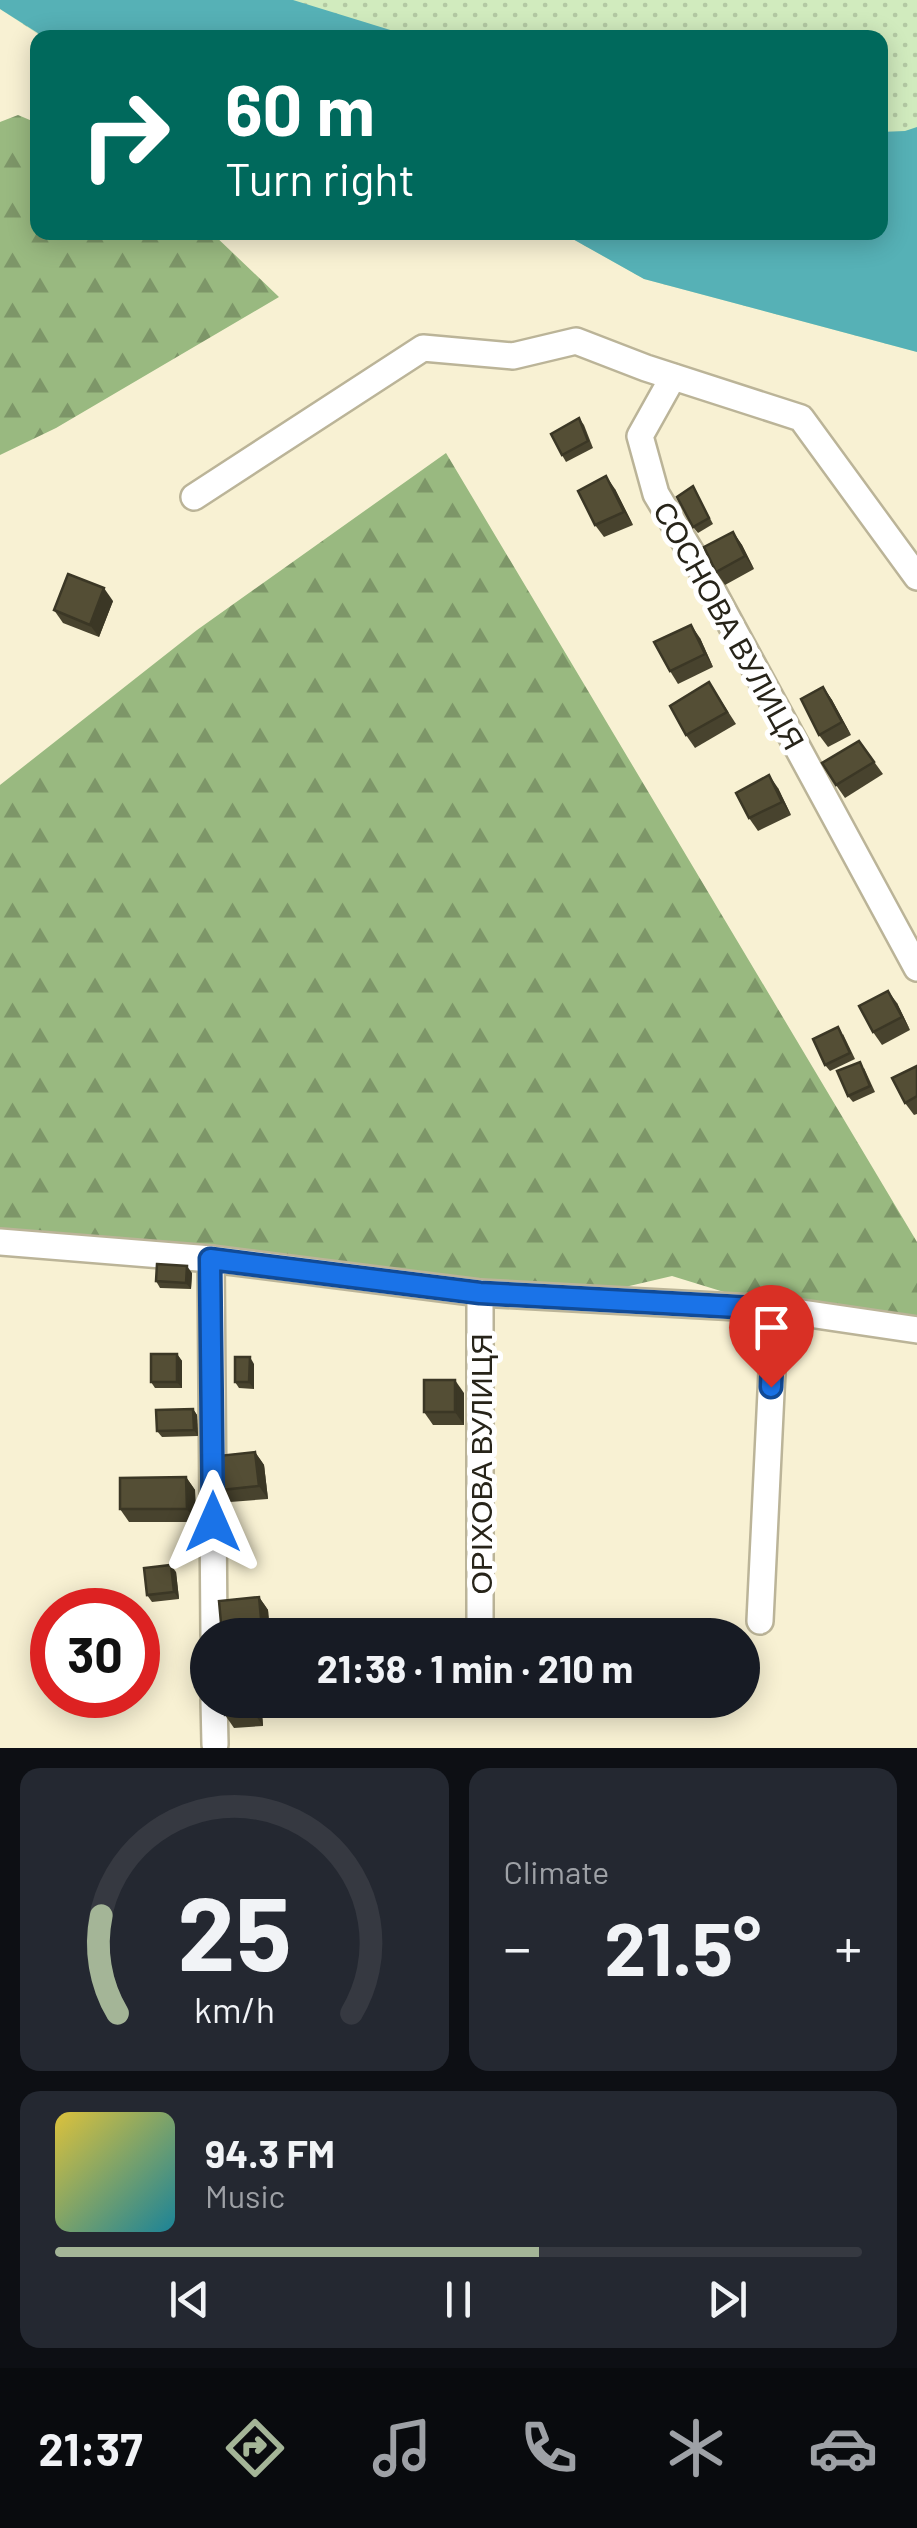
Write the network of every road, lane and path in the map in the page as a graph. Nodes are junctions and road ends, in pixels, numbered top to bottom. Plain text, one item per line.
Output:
1 (673, 378) junction
2 (194, 497) dead end
3 (917, 578) edge
4 (917, 968) edge
5 (0, 1242) edge
6 (210, 1259) junction
7 (480, 1293) junction
8 (774, 1309) junction
9 (917, 1330) edge
10 (214, 1618) edge
11 (480, 1618) edge
12 (760, 1621) dead end
13 (214, 1718) edge
14 (215, 1744) dead end

1 - 2 street
1 - 3 street
1 - 4 street, СОСНОВА ВУЛИЦЯ
5 - 6 street
6 - 7 street
6 - 10 street
7 - 8 street
7 - 11 street, ОРІХОВА ВУЛИЦЯ
8 - 9 street
8 - 12 street
13 - 14 street

